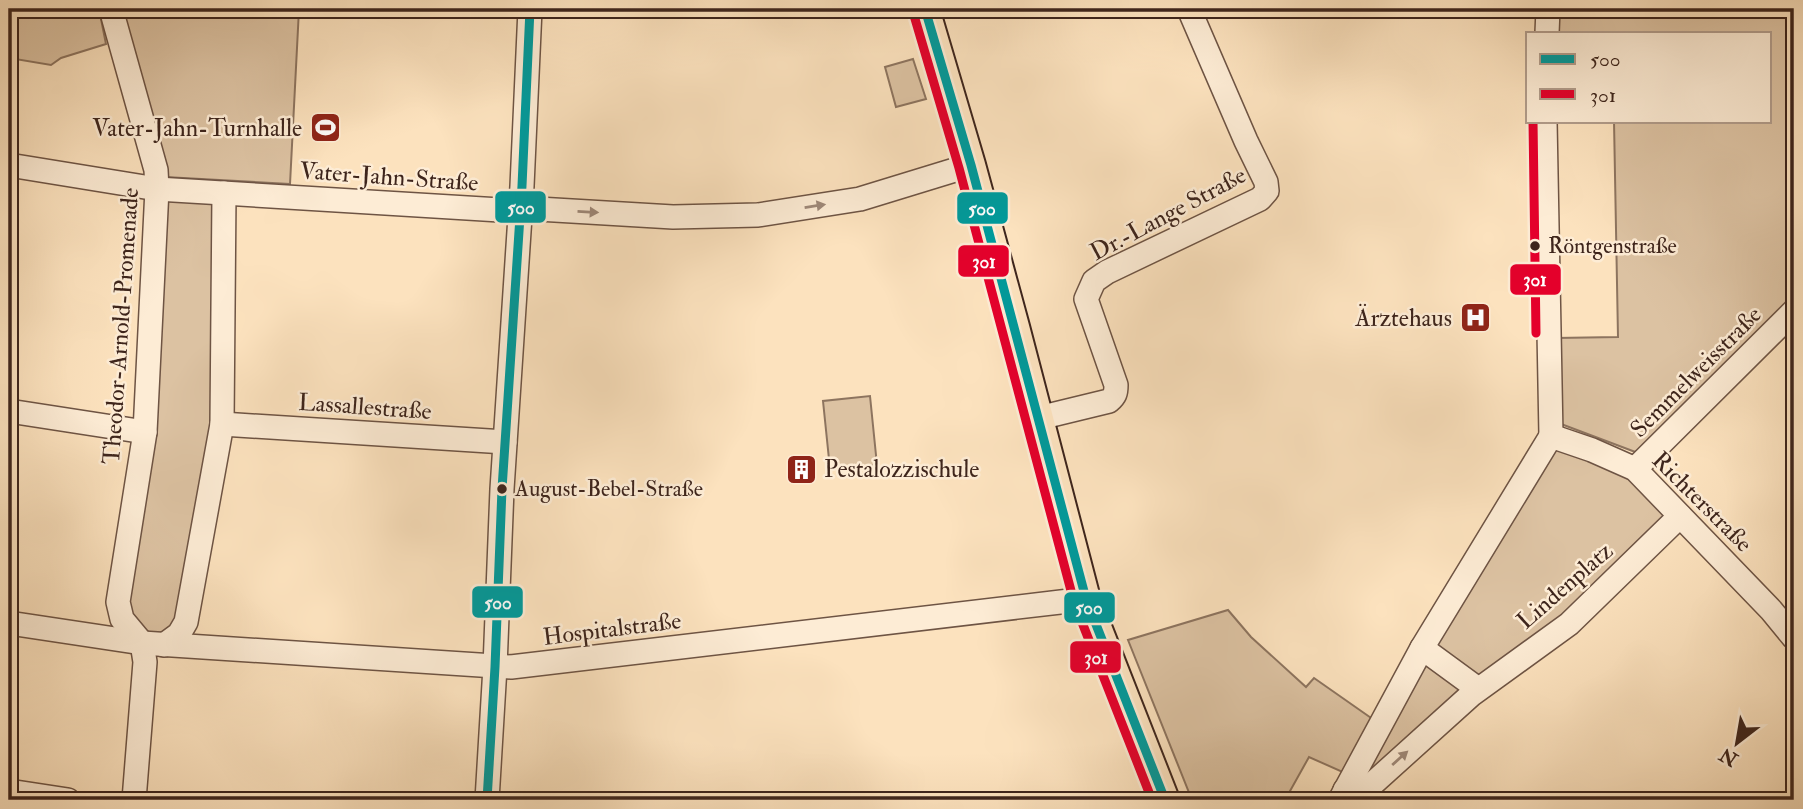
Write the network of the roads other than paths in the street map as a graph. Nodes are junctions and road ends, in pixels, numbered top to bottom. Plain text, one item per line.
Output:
1 (111, 9) edge
2 (530, 9) edge
3 (925, 9) edge
4 (1189, 9) edge
5 (1548, 9) edge
6 (1547, 32) edge
7 (1545, 122) edge
8 (971, 164) junction
9 (9, 165) edge
10 (157, 189) junction
11 (225, 193) junction
12 (520, 209) junction
13 (1794, 312) edge
14 (9, 411) edge
15 (1040, 418) junction
16 (222, 424) junction
17 (145, 432) junction
18 (1551, 436) junction
19 (505, 442) junction
20 (1635, 469) junction
21 (1680, 516) junction
22 (1086, 599) junction
23 (9, 623) edge
24 (1794, 638) edge
25 (153, 644) junction
26 (1422, 648) junction
27 (495, 667) junction
28 (1478, 689) junction
29 (9, 791) edge
30 (1342, 795) edge
31 (68, 800) edge
32 (134, 800) edge
33 (487, 800) edge
34 (1166, 800) edge

1 - 10 street, Theodor-Arnold-Promenade
2 - 12 street
3 - 8 main road
4 - 15 street, Dr.-Lange Straße
5 - 6 street
7 - 18 street
12 -> 8 street, Vater-Jahn-Straße
8 - 15 main road
9 - 10 street, Vater-Jahn-Straße
10 - 11 street, Vater-Jahn-Straße
10 - 17 street, Theodor-Arnold-Promenade
11 - 12 street, Vater-Jahn-Straße
11 - 16 street
12 - 19 street
13 - 20 street, Semmelweisstraße
14 - 17 street
15 - 22 main road
16 - 19 street, Lassallestraße
16 - 25 street
17 - 25 street, Theodor-Arnold-Promenade
18 - 20 street, Richterstraße
18 - 26 street, Lindenplatz
19 - 27 street
20 - 21 street, Richterstraße
21 - 24 street, Richterstraße
21 - 28 street, Lindenplatz
22 - 27 street, Hospitalstraße
22 - 34 main road
23 - 25 street, Hospitalstraße
25 - 27 street, Hospitalstraße
25 - 32 street
26 - 28 street
26 - 30 street, Lindenplatz
27 - 33 street
30 -> 28 street, Lindenplatz
29 - 31 street

